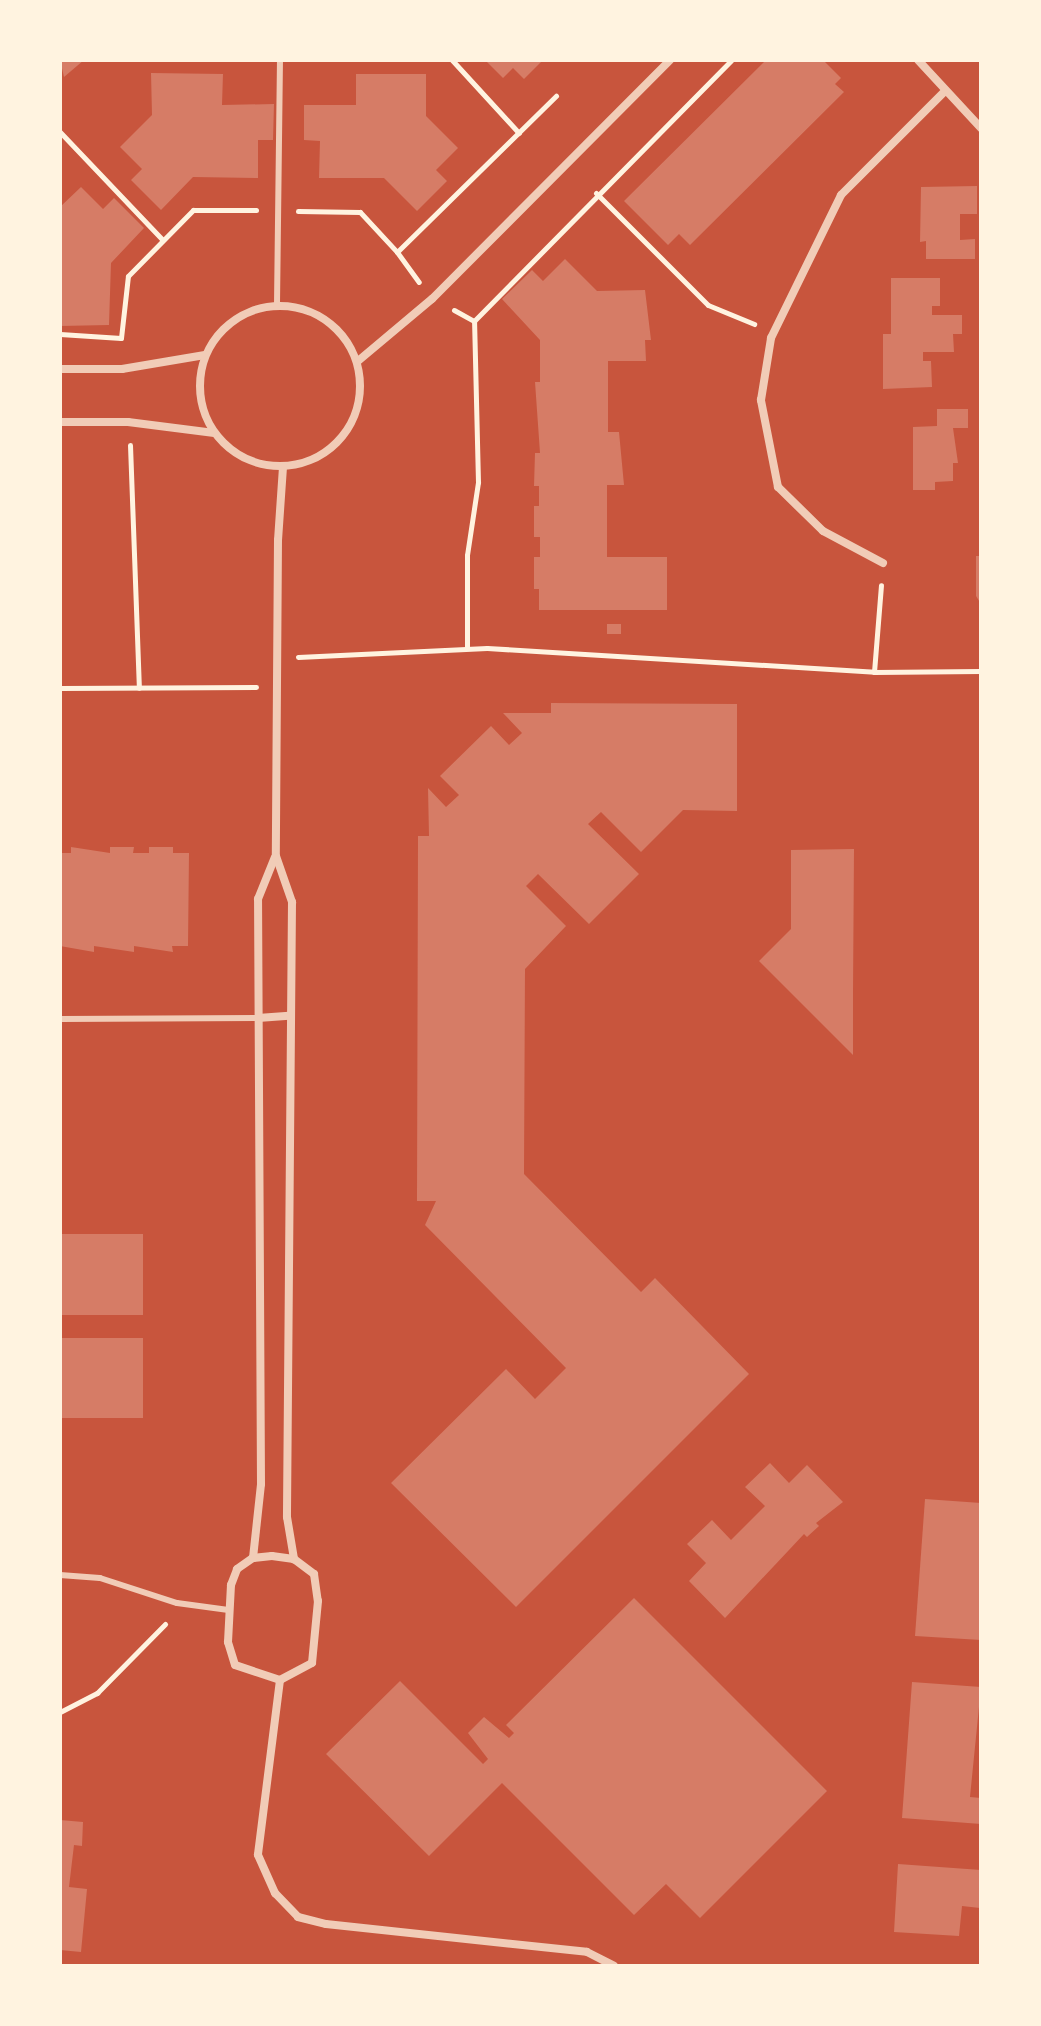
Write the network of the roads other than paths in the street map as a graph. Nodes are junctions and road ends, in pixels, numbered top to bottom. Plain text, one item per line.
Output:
1 (280, 60) edge
2 (670, 60) edge
3 (918, 60) edge
4 (945, 91) junction
5 (981, 128) edge
6 (277, 304) junction
7 (205, 355) junction
8 (358, 361) junction
9 (60, 369) edge
10 (60, 422) edge
11 (214, 433) junction
12 (283, 467) junction
13 (883, 563) road end
14 (276, 856) junction
15 (289, 1016) junction
16 (258, 1018) junction
17 (60, 1019) edge
18 (253, 1558) junction
19 (294, 1559) junction
20 (60, 1575) edge
21 (229, 1610) junction
22 (280, 1680) junction
23 (614, 1966) edge

1 - 6 lane
2 - 8 street
3 - 4 street
4 - 5 street
4 - 13 street
6 - 7 street
6 - 8 street
7 - 9 street
7 - 11 street
8 - 12 street
10 - 11 street
11 - 12 street
12 - 14 street
14 - 15 street
14 - 16 street
15 - 16 street
15 - 19 street
16 - 17 lane
16 - 18 street
18 - 19 street
18 - 21 street
19 - 22 street
20 - 21 lane
21 - 22 street
22 - 23 street

